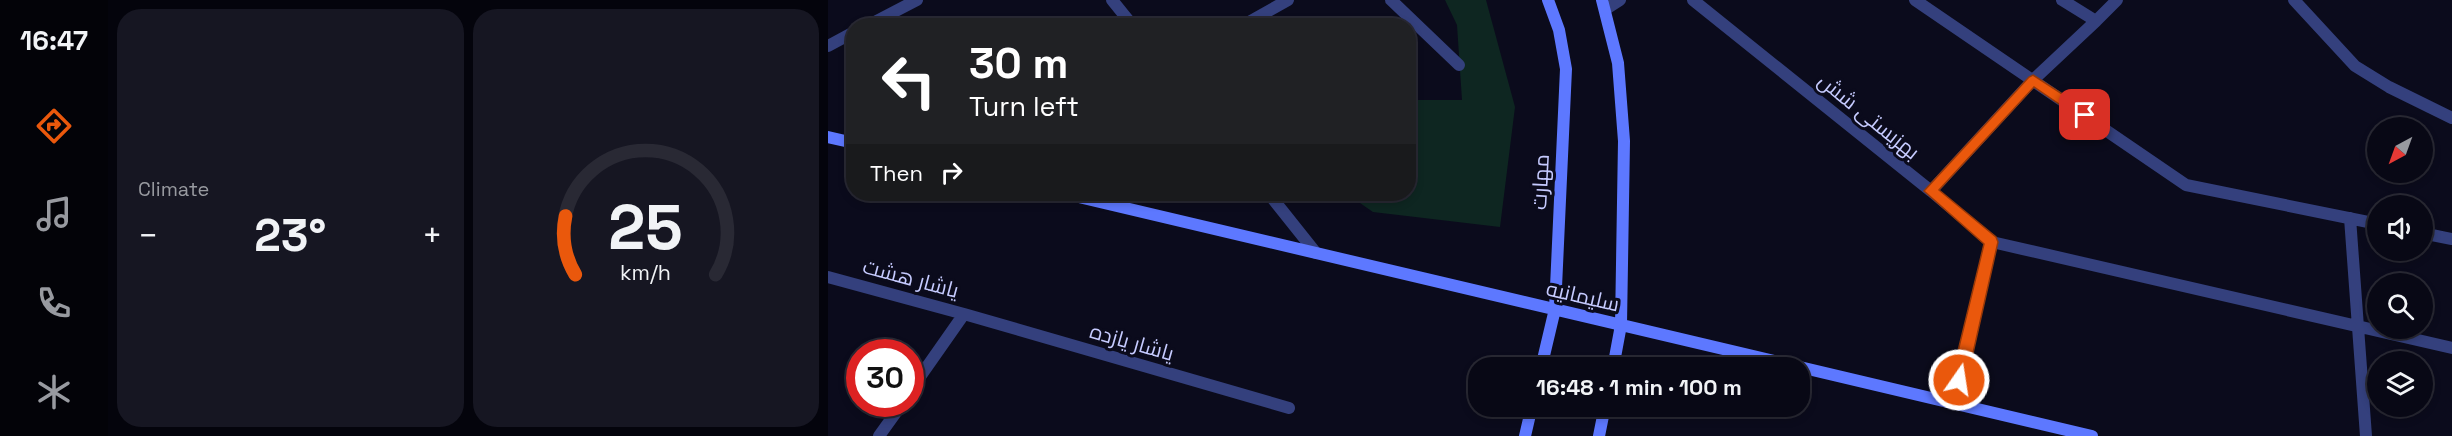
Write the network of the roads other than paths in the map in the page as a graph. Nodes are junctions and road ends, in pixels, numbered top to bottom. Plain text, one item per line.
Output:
1 (917, 0) edge
2 (1112, 0) edge
3 (1288, 0) edge
4 (1391, 0) edge
5 (1548, 0) edge
6 (1620, 0) edge
7 (1693, 0) edge
8 (1915, 0) edge
9 (2062, 0) edge
10 (2117, 0) edge
11 (2294, 0) edge
12 (1604, 5) edge
13 (882, 18) edge
14 (1127, 18) edge
15 (1256, 18) edge
16 (1410, 18) edge
17 (2096, 21) junction
18 (1416, 24) edge
19 (846, 37) edge
20 (828, 46) edge
21 (1459, 65) dead end
22 (2033, 80) junction
23 (2452, 118) edge
24 (828, 137) edge
25 (846, 141) edge
26 (1930, 191) junction
27 (1096, 201) edge
28 (1275, 201) edge
29 (2350, 218) junction
30 (2367, 222) edge
31 (2433, 235) edge
32 (2452, 239) edge
33 (1992, 242) junction
34 (1316, 253) junction
35 (828, 277) edge
36 (1555, 309) junction
37 (964, 314) junction
38 (1621, 325) junction
39 (2358, 325) junction
40 (2452, 348) edge
41 (1544, 357) edge
42 (1615, 357) edge
43 (924, 371) edge
44 (1954, 403) junction
45 (1289, 408) dead end
46 (893, 417) edge
47 (1529, 417) edge
48 (1603, 417) edge
49 (879, 436) edge
50 (1525, 436) edge
51 (1599, 436) edge
52 (2092, 436) edge
53 (2366, 436) edge

1 - 13 street
2 - 14 street
3 - 15 street
4 - 16 street
5 - 36 main road, مهارت
6 - 12 street
7 - 26 street, بهزیستی شش
8 - 22 street
9 - 17 street
10 - 17 street
11 - 23 street
12 - 38 main road
17 - 22 street
18 - 21 street
19 - 20 street
22 - 26 street
22 - 29 street
24 - 25 main road
26 - 33 street, بهزیستی شش
27 - 34 main road, سلیمانیه
28 - 34 street
29 - 30 street
29 - 39 street
31 - 32 street
33 - 39 street
33 - 44 street
34 - 36 main road, سلیمانیه
35 - 37 street, یاشار هشت
36 - 38 main road, سلیمانیه
36 - 41 main road, مهارت
37 - 43 street, یاشار هشت
37 - 45 street, یاشار یازده
38 - 42 main road
38 - 44 main road, سلیمانیه
39 - 40 street
39 - 53 street
44 - 52 main road, سلیمانیه
46 - 49 street
47 - 50 main road
48 - 51 main road

